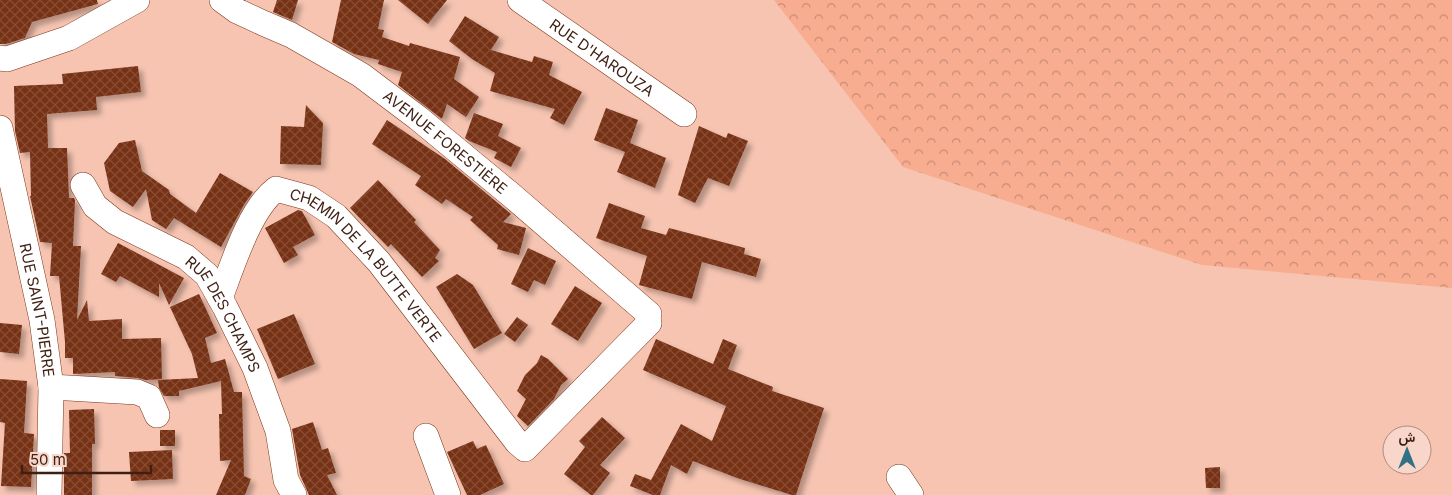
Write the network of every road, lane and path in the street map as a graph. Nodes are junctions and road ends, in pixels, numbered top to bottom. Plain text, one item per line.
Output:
1 (137, 0) edge
2 (222, 0) edge
3 (520, 0) edge
4 (0, 58) edge
5 (684, 114) dead end
6 (0, 128) edge
7 (83, 185) dead end
8 (220, 298) junction
9 (51, 388) junction
10 (157, 416) dead end
11 (426, 436) dead end
12 (525, 449) joint
13 (286, 490) edge
14 (49, 495) edge
15 (448, 495) edge

1 - 4 street
2 - 12 street, AVENUE FORESTIÈRE
3 - 5 street, RUE D'HAROUZA
6 - 9 street, RUE SAINT-PIERRE
7 - 8 street, RUE DES CHAMPS
8 - 12 street, CHEMIN DE LA BUTTE VERTE
8 - 13 street, RUE DES CHAMPS
9 - 10 street
9 - 14 street, RUE SAINT-PIERRE
11 - 15 street

